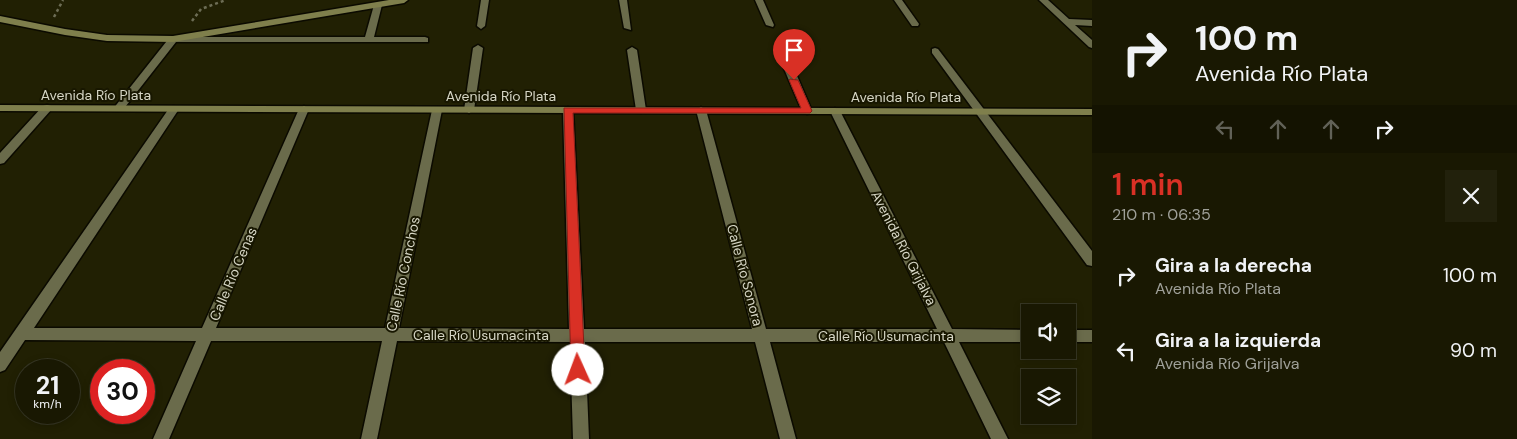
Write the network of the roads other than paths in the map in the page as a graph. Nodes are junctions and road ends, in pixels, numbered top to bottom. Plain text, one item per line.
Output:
1 (404, 0) edge
2 (485, 0) edge
3 (623, 0) edge
4 (759, 0) edge
5 (898, 0) edge
6 (1043, 0) edge
7 (378, 5) junction
8 (0, 19) edge
9 (1068, 22) junction
10 (1092, 22) edge
11 (915, 24) dead end
12 (770, 25) dead end
13 (481, 26) dead end
14 (628, 28) dead end
15 (173, 39) junction
16 (369, 40) junction
17 (425, 40) dead end
18 (1092, 45) edge
19 (478, 48) dead end
20 (632, 50) dead end
21 (781, 50) dead end
22 (935, 51) dead end
23 (0, 108) edge
24 (47, 108) junction
25 (118, 108) junction
26 (174, 109) junction
27 (304, 109) junction
28 (437, 110) junction
29 (469, 110) junction
30 (568, 110) junction
31 (641, 110) junction
32 (702, 110) junction
33 (807, 111) junction
34 (835, 111) junction
35 (980, 111) junction
36 (1092, 112) edge
37 (0, 160) edge
38 (1092, 261) edge
39 (21, 334) junction
40 (206, 335) junction
41 (391, 335) junction
42 (576, 335) junction
43 (760, 336) junction
44 (948, 336) junction
45 (1021, 336) edge
46 (1076, 336) edge
47 (1092, 336) edge
48 (0, 365) edge
49 (161, 439) edge
50 (369, 439) edge
51 (580, 439) edge
52 (788, 439) edge
53 (1000, 439) edge

1 - 7 street
2 - 13 street
3 - 14 street
4 - 12 street
5 - 11 street
6 - 9 street
7 - 15 street
7 - 16 street
8 - 15 street
9 - 10 street
9 - 18 street
15 - 16 street
15 - 25 street
16 - 17 street
19 - 29 street
20 - 31 street
21 - 33 street
22 - 35 street
23 - 24 street, Avenida Río Plata
24 - 25 street, Avenida Río Plata
24 - 37 street
25 - 26 street, Avenida Río Plata
26 - 27 street, Avenida Río Plata
26 - 39 street
27 - 28 street, Avenida Río Plata
27 - 40 street, Calle Rio Cenas
28 - 29 street, Avenida Río Plata
28 - 41 street, Calle Río Conchos
29 - 30 street, Avenida Río Plata
30 - 31 street, Avenida Río Plata
30 - 42 street
31 - 32 street, Avenida Río Plata
32 - 33 street, Avenida Río Plata
32 - 43 street, Calle Río Sonora
33 - 34 street, Avenida Río Plata
34 - 35 street, Avenida Río Plata
34 - 44 street, Avenida Río Grijalva
35 - 36 street, Avenida Río Plata
35 - 38 street
39 - 40 street, Calle Río Usumacinta
39 - 48 street
40 - 41 street, Calle Río Usumacinta
40 - 49 street, Calle Rio Cenas
41 - 42 street, Calle Río Usumacinta
41 - 50 street, Calle Río Conchos
42 - 43 street, Calle Río Usumacinta
42 - 51 street
43 - 44 street, Calle Río Usumacinta
43 - 52 street, Calle Río Sonora
44 - 45 street, Calle Río Usumacinta
44 - 53 street, Avenida Río Grijalva
46 - 47 street

